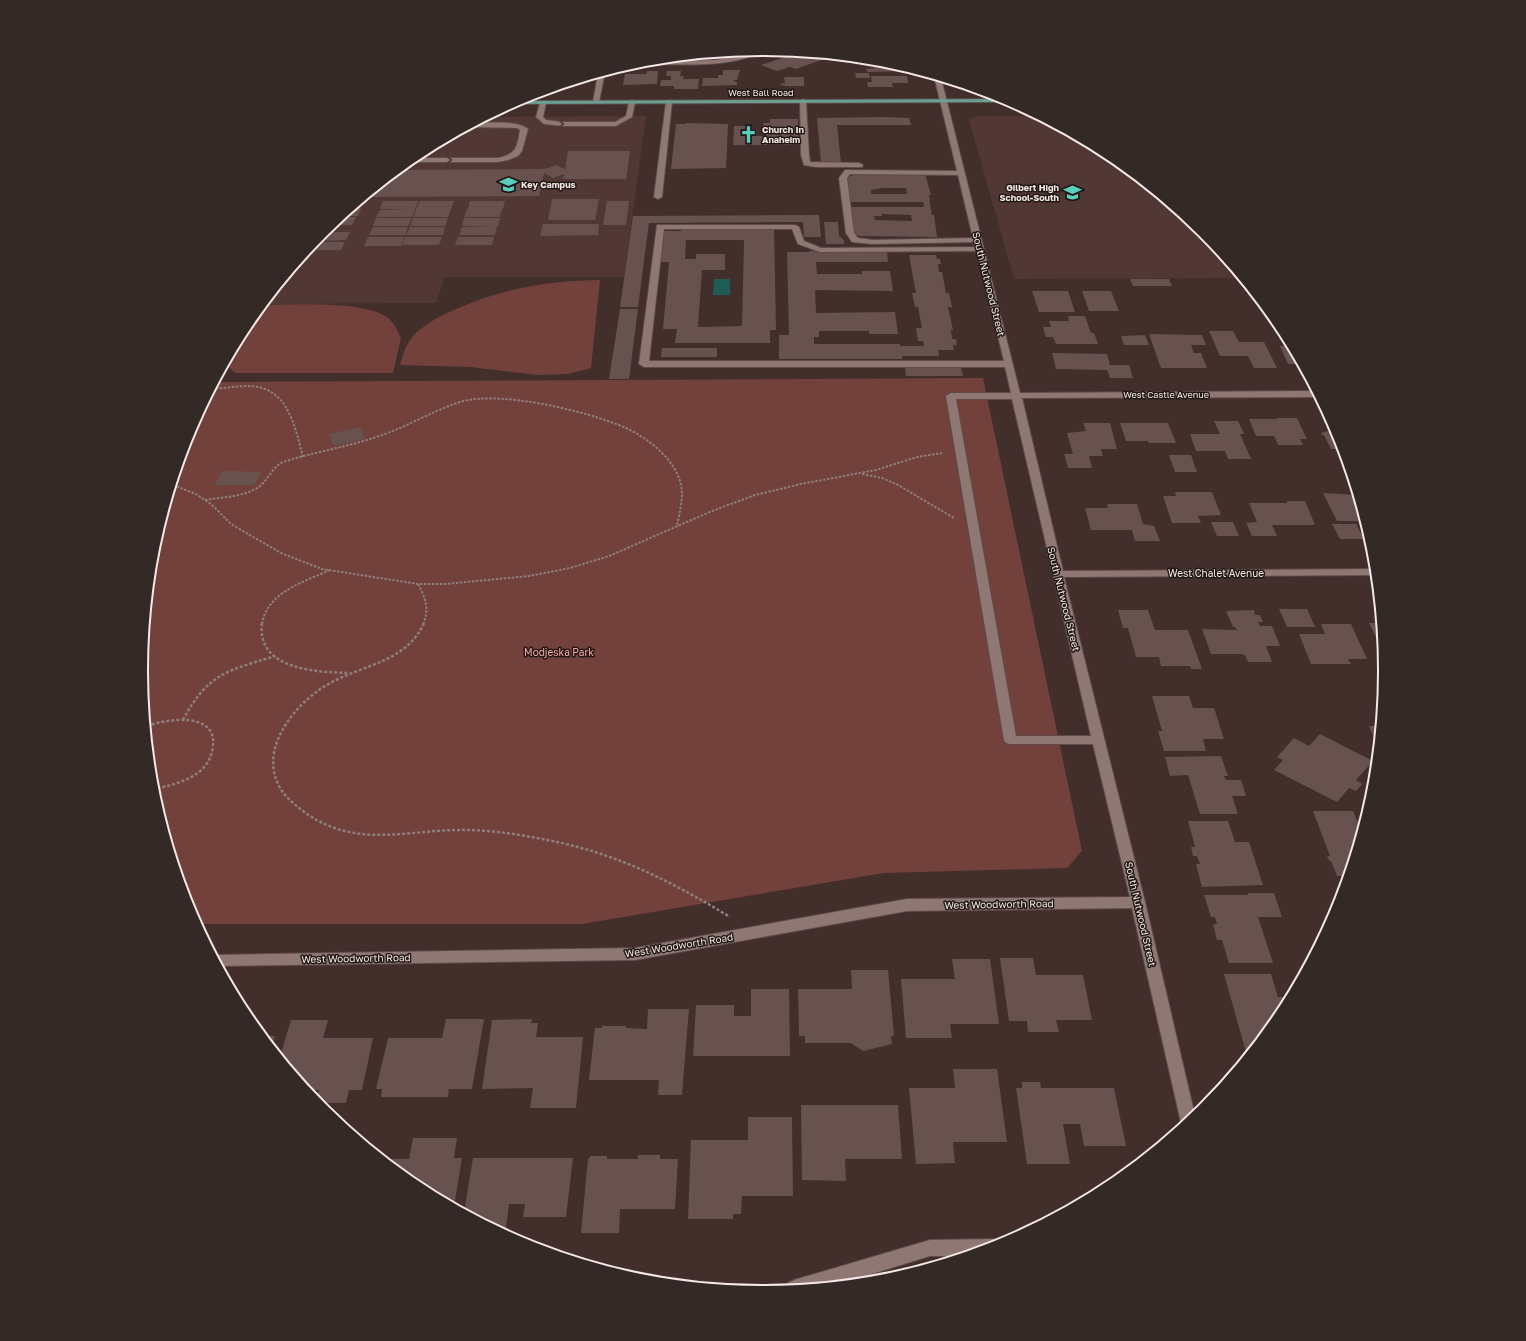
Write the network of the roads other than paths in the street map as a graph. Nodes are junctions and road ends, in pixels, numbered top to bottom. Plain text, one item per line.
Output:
1 (746, 56) edge
2 (677, 62) edge
3 (601, 78) edge
4 (939, 82) edge
5 (803, 101) junction
6 (944, 101) junction
7 (993, 101) edge
8 (529, 102) edge
9 (543, 102) junction
10 (596, 102) junction
11 (632, 102) junction
12 (669, 102) junction
13 (480, 125) edge
14 (422, 160) edge
15 (954, 167) junction
16 (658, 197) dead end
17 (979, 245) junction
18 (1009, 364) junction
19 (1311, 394) edge
20 (1016, 396) junction
21 (1369, 572) edge
22 (1058, 574) junction
23 (1099, 740) junction
24 (1138, 902) junction
25 (221, 960) edge
26 (1187, 1116) edge
27 (973, 1247) edge
28 (814, 1283) edge

1 - 2 street
3 - 10 street
4 - 6 street, South Nutwood Street
5 - 6 main road, West Ball Road
5 - 12 main road, West Ball Road
5 - 15 street
6 - 7 main road, West Ball Road
6 - 15 street, South Nutwood Street
8 - 9 main road, West Ball Road
9 - 10 main road, West Ball Road
9 -> 11 street
10 - 11 main road, West Ball Road
11 - 12 main road, West Ball Road
12 - 16 street
14 -> 13 street
15 - 17 street, South Nutwood Street
15 - 17 street
17 - 18 street, South Nutwood Street
17 - 18 street
18 - 20 street, South Nutwood Street
19 - 20 street, West Castle Avenue
20 - 22 street, South Nutwood Street
20 - 23 street, West Castle Avenue
21 - 22 street, West Chalet Avenue
22 - 23 street, South Nutwood Street
23 - 24 street, South Nutwood Street
24 - 25 street, West Woodworth Road
24 - 26 street, South Nutwood Street
27 - 28 street

